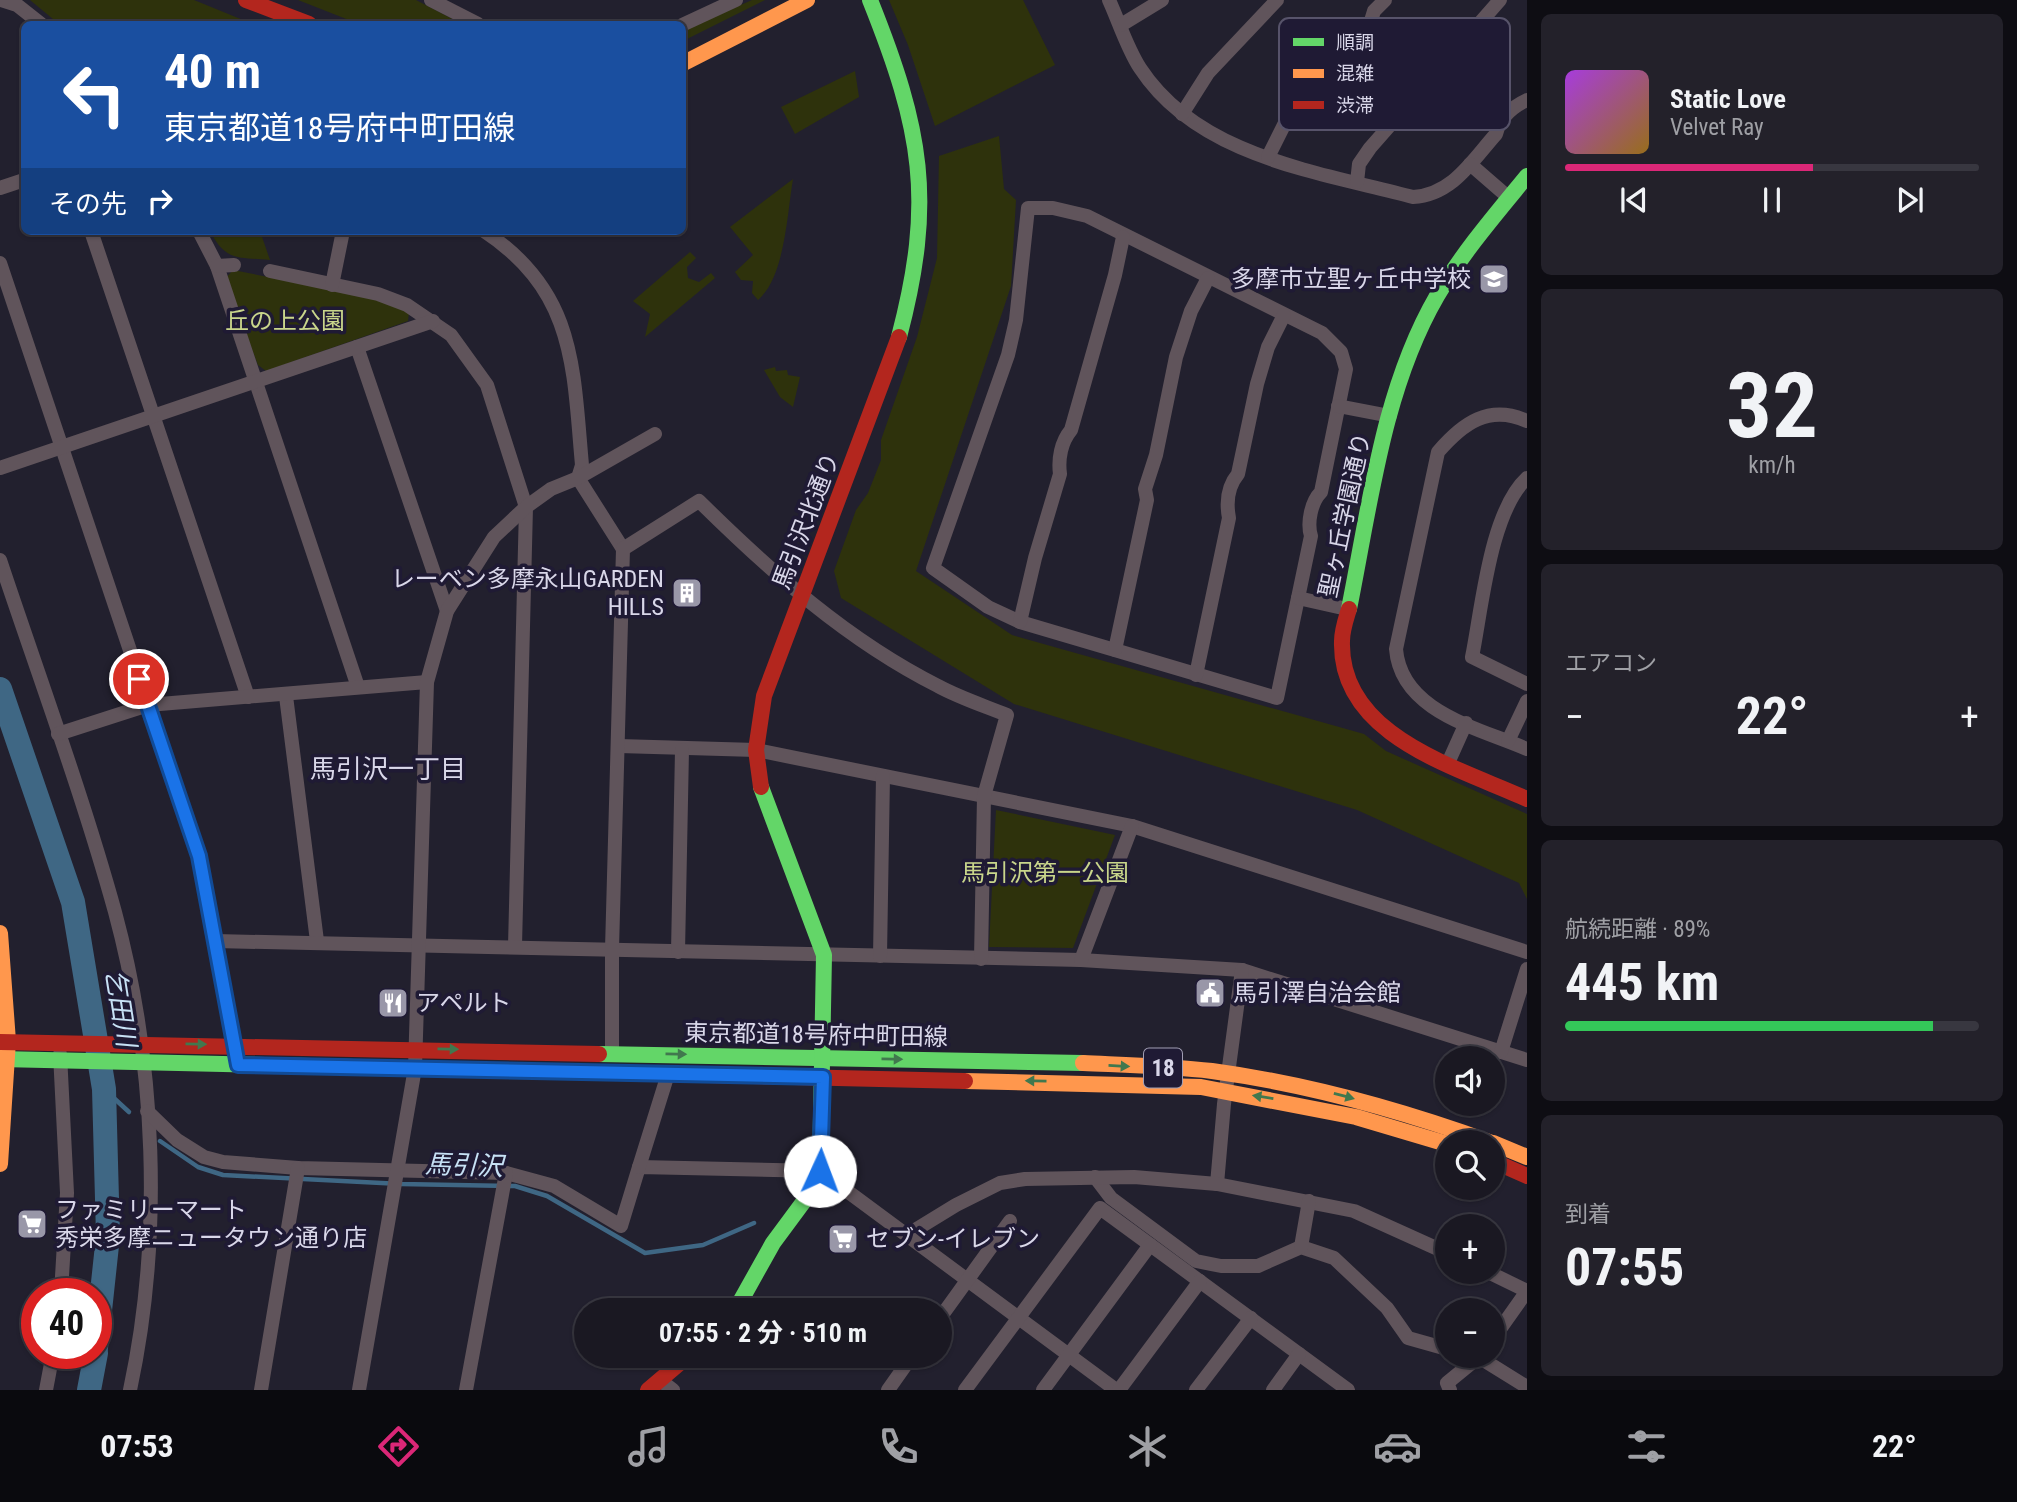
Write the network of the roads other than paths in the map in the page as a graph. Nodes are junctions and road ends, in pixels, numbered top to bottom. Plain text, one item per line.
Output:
1 (1, 0) edge
2 (246, 0) edge
3 (431, 0) edge
4 (736, 0) edge
5 (807, 0) edge
6 (870, 0) edge
7 (1109, 0) edge
8 (1162, 0) edge
9 (1277, 0) edge
10 (1385, 0) edge
11 (1500, 0) edge
12 (17, 5) junction
13 (1372, 18) edge
14 (1484, 18) edge
15 (22, 21) edge
16 (37, 21) edge
17 (301, 21) edge
18 (472, 21) edge
19 (686, 22) edge
20 (1121, 24) junction
21 (686, 62) edge
22 (1527, 100) edge
23 (1510, 112) edge
24 (1182, 114) junction
25 (1282, 130) edge
26 (1386, 130) edge
27 (1497, 130) edge
28 (1268, 158) junction
29 (1470, 164) junction
30 (1527, 176) edge
31 (21, 181) edge
32 (1357, 182) junction
33 (0, 188) edge
34 (1508, 197) junction
35 (92, 235) edge
36 (201, 235) edge
37 (342, 235) edge
38 (490, 235) edge
39 (1123, 237) junction
40 (0, 263) edge
41 (234, 265) dead end
42 (217, 266) junction
43 (270, 271) dead end
44 (1208, 278) junction
45 (332, 285) junction
46 (1284, 315) junction
47 (433, 321) junction
48 (357, 346) junction
49 (255, 382) junction
50 (1338, 407) junction
51 (154, 416) junction
52 (1390, 416) junction
53 (1527, 421) edge
54 (655, 434) dead end
55 (62, 447) junction
56 (0, 468) edge
57 (578, 478) junction
58 (1527, 478) edge
59 (526, 507) junction
60 (623, 549) junction
61 (0, 560) edge
62 (802, 598) junction
63 (1298, 598) junction
64 (1347, 609) junction
65 (447, 611) junction
66 (1020, 622) junction
67 (1115, 650) junction
68 (1196, 675) junction
69 (428, 682) junction
70 (1527, 684) edge
71 (358, 687) junction
72 (286, 696) junction
73 (248, 697) junction
74 (1527, 701) edge
75 (148, 705) junction
76 (1466, 723) junction
77 (58, 734) junction
78 (1508, 741) junction
79 (619, 746) junction
80 (1527, 749) edge
81 (682, 750) junction
82 (756, 750) junction
83 (1448, 763) junction
84 (883, 776) junction
85 (984, 796) junction
86 (1527, 799) edge
87 (1132, 827) junction
88 (0, 933) edge
89 (215, 941) junction
90 (317, 941) junction
91 (420, 946) junction
92 (515, 946) junction
93 (611, 949) junction
94 (678, 952) junction
95 (1527, 952) edge
96 (824, 955) junction
97 (880, 956) junction
98 (981, 959) junction
99 (1081, 960) junction
100 (1527, 969) edge
101 (1242, 970) junction
102 (4, 1042) edge
103 (67, 1042) junction
104 (134, 1043) junction
105 (235, 1045) junction
106 (1482, 1046) edge
107 (1503, 1046) edge
108 (416, 1049) junction
109 (612, 1053) junction
110 (1505, 1053) edge
111 (824, 1057) junction
112 (3, 1060) edge
113 (1527, 1060) edge
114 (68, 1062) junction
115 (137, 1062) junction
116 (238, 1065) junction
117 (415, 1069) junction
118 (1228, 1073) junction
119 (668, 1074) junction
120 (823, 1077) junction
121 (1226, 1091) junction
122 (147, 1111) junction
123 (1458, 1130) edge
124 (1435, 1140) edge
125 (1505, 1148) edge
126 (1527, 1157) edge
127 (0, 1164) edge
128 (1505, 1166) edge
129 (639, 1167) junction
130 (298, 1171) junction
131 (820, 1171) junction
132 (397, 1172) junction
133 (505, 1175) junction
134 (1527, 1176) edge
135 (1094, 1177) junction
136 (1217, 1184) junction
137 (1309, 1201) junction
138 (1010, 1221) dead end
139 (907, 1235) junction
140 (1150, 1245) junction
141 (1301, 1247) junction
142 (1435, 1248) edge
143 (62, 1278) edge
144 (968, 1280) junction
145 (1505, 1280) edge
146 (1200, 1281) junction
147 (742, 1298) edge
148 (952, 1302) edge
149 (1018, 1317) junction
150 (1251, 1318) junction
151 (1505, 1322) edge
152 (1435, 1346) edge
153 (1069, 1354) junction
154 (1299, 1354) junction
155 (677, 1368) edge
156 (904, 1368) edge
157 (1465, 1368) edge
158 (1498, 1368) edge
159 (50, 1369) edge
160 (660, 1387) edge
161 (1527, 1387) edge
162 (1346, 1389) edge
163 (46, 1390) edge
164 (130, 1390) edge
165 (261, 1390) edge
166 (359, 1390) edge
167 (466, 1390) edge
168 (888, 1390) edge
169 (965, 1390) edge
170 (1043, 1390) edge
171 (1118, 1390) edge
172 (1196, 1390) edge
173 (1273, 1390) edge
174 (1450, 1390) edge

1 - 12 street
2 - 17 main road
3 - 18 street
4 - 19 street
5 - 21 main road
6 - 62 main road, 馬引沢北通り
7 - 20 street
8 - 20 street
9 - 24 street
10 - 13 street
11 - 14 street
12 - 15 street
12 - 16 street
20 - 24 street
22 - 23 street
24 - 28 street
25 - 28 street
26 - 32 street
27 - 29 street
28 - 32 street
29 - 32 street
29 - 34 street
30 - 34 main road, 聖ヶ丘学園通り
31 - 33 street
34 - 52 main road, 聖ヶ丘学園通り
35 - 51 street
36 - 42 street
37 - 45 street
38 - 57 street
39 - 44 street
39 - 66 street
39 - 66 street
40 - 55 street
41 - 42 street
42 - 49 street
43 - 45 street
44 - 46 street
44 - 67 street
45 - 47 street
46 - 50 street
46 - 68 street
47 - 48 street
47 - 59 street
48 - 49 street
48 - 65 street
49 - 51 street
49 - 71 street
50 - 52 street
50 - 63 street
51 - 55 street
51 - 73 street
52 - 64 main road, 聖ヶ丘学園通り
53 - 76 street
54 - 57 street
55 - 56 street
55 - 75 street
57 - 59 street
57 - 60 street
58 - 70 street
59 - 65 street
59 - 92 street
60 - 62 street
60 - 79 street
61 - 77 street
62 - 82 main road, 馬引沢北通り
62 - 85 street
63 - 64 street
63 - 68 street
64 - 83 main road, 聖ヶ丘学園通り
65 - 69 street
66 - 67 street
67 - 68 street
69 - 71 street
69 - 91 street
71 - 72 street
72 - 73 street
72 - 90 street
73 - 75 street
74 - 78 street
75 - 77 street
75 - 89 street
76 - 78 street
76 - 83 street
77 - 104 street
78 - 80 street
79 - 81 street
79 - 93 street
81 - 82 street
81 - 94 street
82 - 84 street
82 - 96 main road, 馬引沢北通り
83 - 86 main road, 聖ヶ丘学園通り
84 - 85 street
84 - 97 street
85 - 87 street
85 - 98 street
87 - 95 street
87 - 99 street
88 - 102 main road
89 - 90 street
89 - 105 street
90 - 91 street
91 - 92 street
91 - 108 street
92 - 93 street
93 - 94 street
93 - 109 street
94 - 96 street
96 - 97 street
96 - 111 main road, 馬引沢北通り
97 - 98 street
98 - 99 street
99 - 101 street
100 - 107 street
101 - 106 street
101 - 118 street
102 - 103 main road, 18
102 - 112 main road
103 - 104 main road, 18
103 - 114 street
104 -> 105 main road, 東京都道18号府中町田線 / 18
104 - 115 street
105 - 108 main road, 東京都道18号府中町田線 / 18
105 - 116 street
108 -> 109 main road, 東京都道18号府中町田線 / 18
108 - 117 street
109 -> 111 main road, 東京都道18号府中町田線 / 18
110 - 113 street
111 -> 118 main road, 東京都道18号府中町田線 / 18
111 - 120 main road, 馬引沢北通り
112 - 114 main road, 18
112 - 127 main road
114 - 115 main road, 18
114 - 143 street
115 - 116 main road, 東京都道18号府中町田線 / 18
115 - 122 street
116 - 117 main road, 東京都道18号府中町田線 / 18
117 - 119 main road, 東京都道18号府中町田線 / 18
117 - 132 street
118 - 121 street
118 -> 123 main road, 東京都道18号府中町田線 / 18
119 - 120 main road, 東京都道18号府中町田線 / 18
119 - 129 street
121 -> 120 main road, 東京都道18号府中町田線 / 18
120 - 131 main road, 馬引沢北通り
124 -> 121 main road, 東京都道18号府中町田線 / 18
121 - 136 street
122 - 130 street
122 - 164 street
125 - 126 main road, 東京都道18号府中町田線 / 18
128 - 134 main road
129 - 131 street
129 - 133 street
130 - 132 street
130 - 165 street
131 - 139 street
131 - 147 main road
132 - 133 street
132 - 166 street
133 - 167 street
135 - 136 street
135 - 139 street
135 - 141 street
136 - 137 street
137 - 141 street
137 - 142 street
138 - 144 street
139 - 144 street
140 - 146 street
140 - 149 street
140 - 153 street
141 - 152 street
144 - 148 street
144 - 149 street
145 - 151 street
146 - 150 street
146 - 171 street
149 - 153 street
149 - 169 street
150 - 154 street
150 - 172 street
153 - 170 street
153 - 171 street
154 - 162 street
154 - 173 street
155 - 160 main road
156 - 168 street
157 - 174 street
158 - 161 street
159 - 163 street

